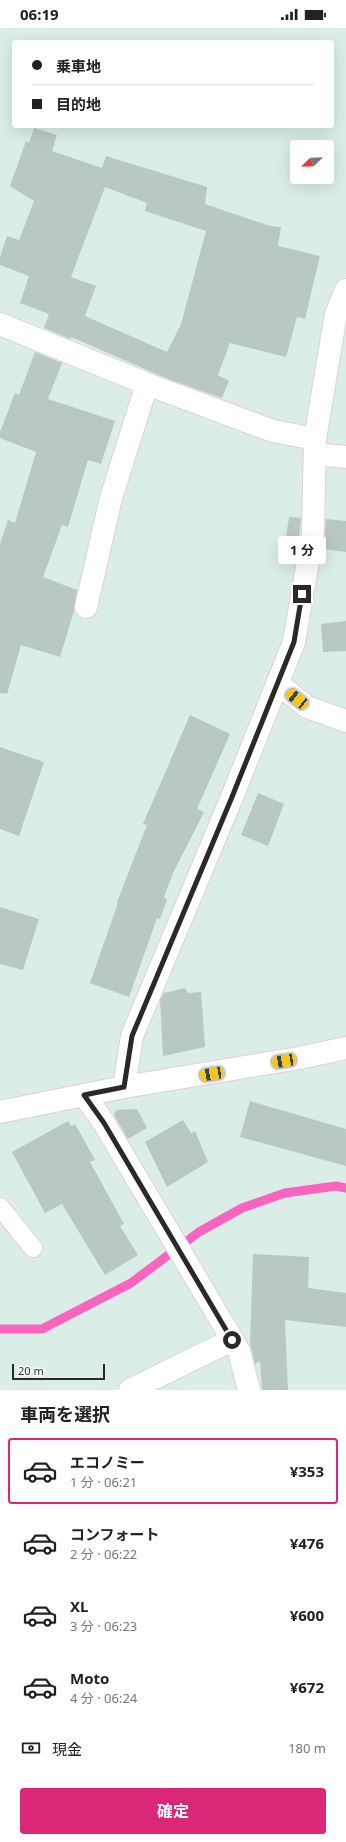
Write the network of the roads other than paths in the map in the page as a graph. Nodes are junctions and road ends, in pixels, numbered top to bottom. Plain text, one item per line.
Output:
1 (346, 290) edge
2 (0, 324) edge
3 (147, 384) junction
4 (315, 447) junction
5 (346, 457) edge
6 (86, 606) dead end
7 (277, 684) junction
8 (346, 721) edge
9 (346, 1048) edge
10 (124, 1087) junction
11 (84, 1095) junction
12 (0, 1112) edge
13 (0, 1207) edge
14 (33, 1248) dead end
15 (232, 1340) junction
16 (130, 1390) edge
17 (249, 1390) edge

1 - 4 street
2 - 3 street
3 - 4 street
3 - 6 street
4 - 5 street
4 - 7 street
7 - 8 street
7 - 10 street
9 - 10 street
10 - 11 street
11 - 12 street
11 - 15 street
13 - 14 lane
15 - 16 street
15 - 17 street

